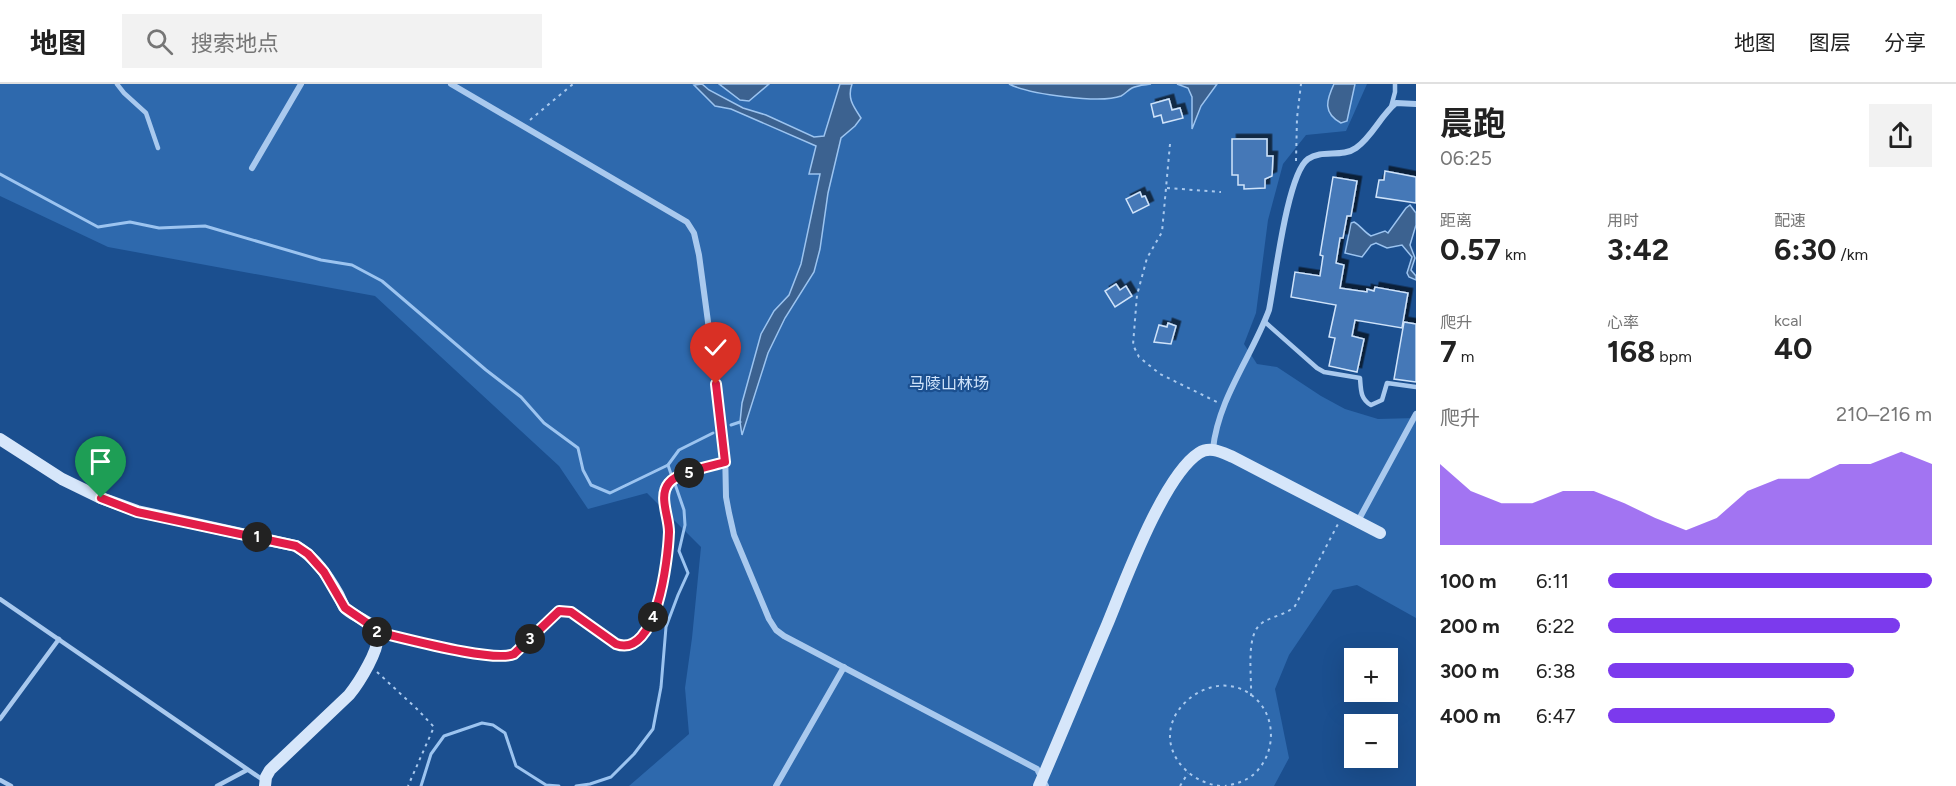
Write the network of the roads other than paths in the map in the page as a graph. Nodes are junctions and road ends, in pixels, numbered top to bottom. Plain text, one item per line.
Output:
1 (117, 84) edge
2 (301, 84) edge
3 (452, 84) edge
4 (1395, 84) edge
5 (1416, 104) edge
6 (1391, 107) junction
7 (158, 148) dead end
8 (252, 168) dead end
9 (1265, 322) junction
10 (1416, 387) edge
11 (1416, 414) edge
12 (0, 439) edge
13 (1213, 449) junction
14 (1354, 520) junction
15 (1380, 533) dead end
16 (0, 599) edge
17 (58, 639) junction
18 (844, 667) junction
19 (0, 719) edge
20 (247, 770) junction
21 (0, 780) edge
22 (1042, 783) edge
23 (265, 784) edge
24 (11, 786) edge
25 (217, 786) edge
26 (776, 786) edge

1 - 7 lane
2 - 8 street
3 - 18 street
4 - 6 lane
5 - 6 street
6 - 9 street
9 - 10 lane
9 - 13 street
11 - 14 street
12 - 23 street
13 - 14 street
13 - 22 street
14 - 15 street
16 - 17 lane
17 - 19 lane
17 - 20 lane
18 - 22 street
18 - 26 street
20 - 23 lane
20 - 25 lane
21 - 24 lane

